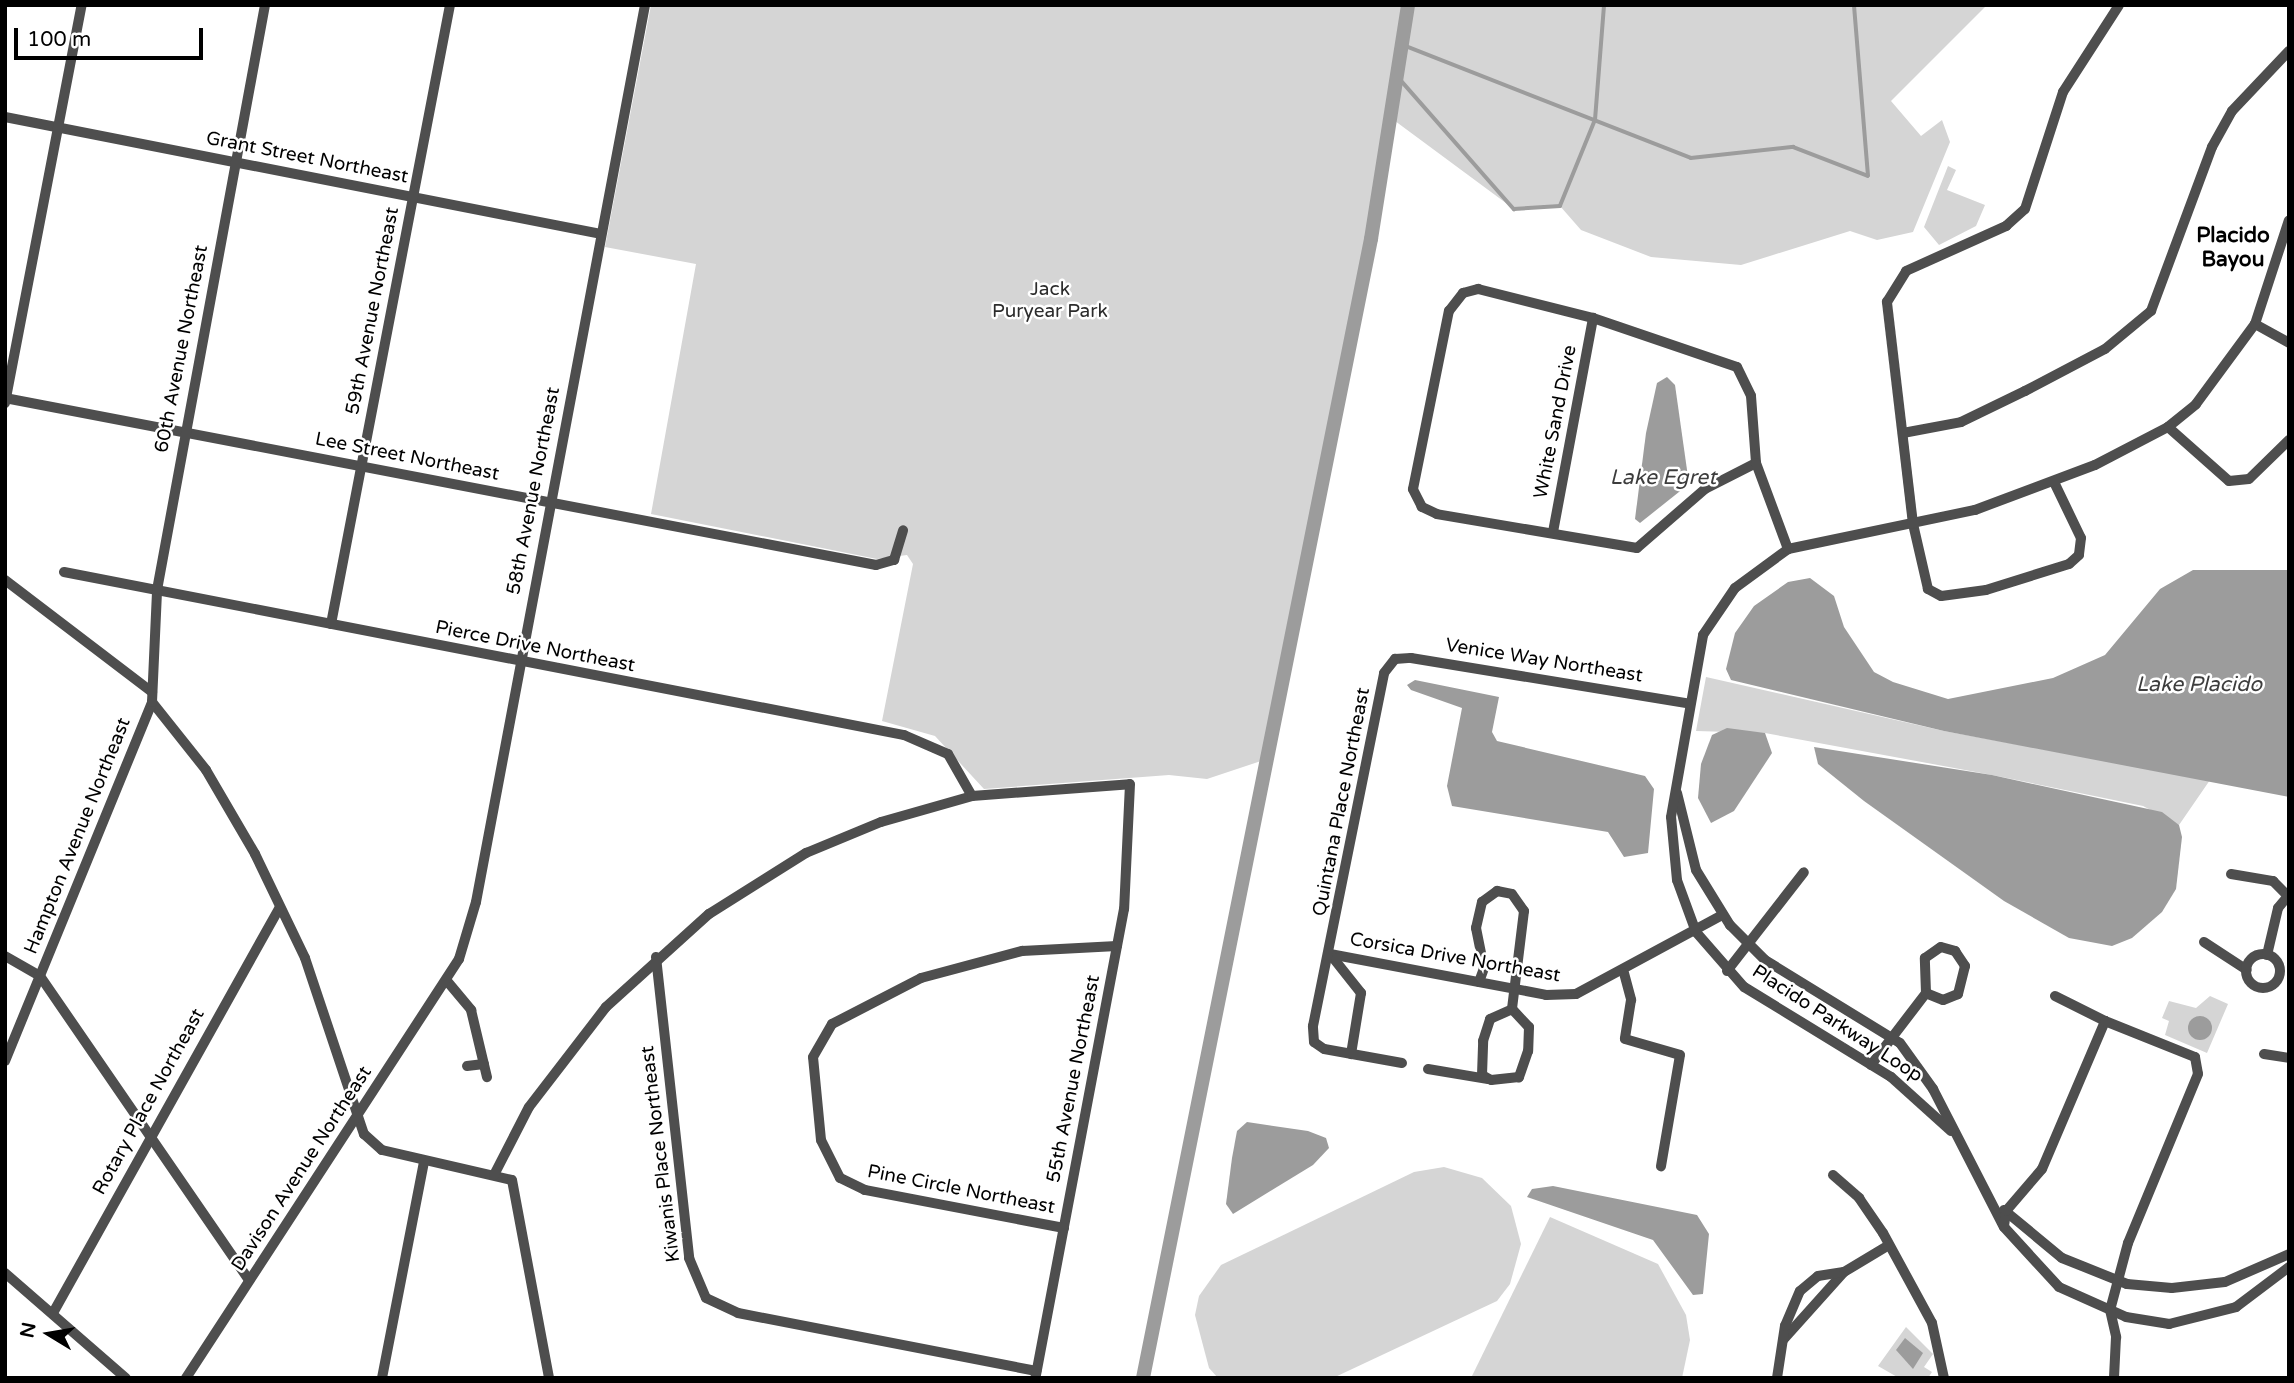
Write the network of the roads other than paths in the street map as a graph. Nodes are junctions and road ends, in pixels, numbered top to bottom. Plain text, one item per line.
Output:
1 (82, 5) edge
2 (265, 5) edge
3 (450, 5) edge
4 (645, 5) edge
5 (2119, 5) edge
6 (2289, 51) edge
7 (5, 117) edge
8 (58, 128) junction
9 (236, 163) junction
10 (414, 197) junction
11 (2289, 220) edge
12 (601, 233) junction
13 (1592, 318) junction
14 (2255, 324) junction
15 (2289, 343) edge
16 (5, 400) edge
17 (2168, 428) junction
18 (184, 433) junction
19 (1903, 433) junction
20 (2289, 440) edge
21 (1756, 463) junction
22 (361, 467) junction
23 (2054, 482) junction
24 (550, 502) junction
25 (1913, 524) junction
26 (903, 530) dead end
27 (1553, 532) junction
28 (1788, 550) junction
29 (64, 572) dead end
30 (5, 580) edge
31 (157, 590) junction
32 (331, 624) junction
33 (1395, 659) joint
34 (519, 662) junction
35 (152, 697) junction
36 (1686, 703) junction
37 (1676, 785) junction
38 (972, 796) junction
39 (1804, 872) dead end
40 (2231, 874) dead end
41 (2289, 895) edge
42 (279, 909) junction
43 (1722, 915) junction
44 (1696, 932) junction
45 (2204, 942) dead end
46 (1749, 945) junction
47 (1117, 946) junction
48 (1330, 954) junction
49 (2267, 955) junction
50 (5, 956) edge
51 (656, 957) junction
52 (2247, 970) junction
53 (1727, 971) junction
54 (1624, 973) junction
55 (40, 976) junction
56 (2284, 980) edge
57 (447, 981) junction
58 (1479, 982) junction
59 (1511, 988) junction
60 (1926, 993) junction
61 (2055, 996) dead end
62 (1512, 1009) junction
63 (2105, 1021) junction
64 (1892, 1038) junction
65 (1352, 1054) junction
66 (2264, 1054) dead end
67 (2289, 1058) edge
68 (5, 1061) edge
69 (1402, 1063) dead end
70 (484, 1064) junction
71 (1871, 1065) junction
72 (467, 1066) dead end
73 (1428, 1069) dead end
74 (487, 1077) dead end
75 (1491, 1080) junction
76 (355, 1119) junction
77 (1951, 1131) junction
78 (149, 1136) junction
79 (424, 1161) junction
80 (1661, 1166) dead end
81 (494, 1175) junction
82 (1833, 1175) dead end
83 (1993, 1203) junction
84 (2006, 1210) junction
85 (2004, 1227) junction
86 (1064, 1228) junction
87 (1889, 1245) junction
88 (2289, 1254) edge
89 (2289, 1267) edge
90 (1843, 1272) junction
91 (5, 1273) edge
92 (250, 1280) junction
93 (2118, 1282) junction
94 (53, 1314) junction
95 (2112, 1316) junction
96 (1783, 1340) junction
97 (1036, 1375) edge
98 (126, 1378) edge
99 (186, 1378) edge
100 (382, 1378) edge
101 (549, 1378) edge
102 (1777, 1378) edge
103 (1944, 1378) edge
104 (2114, 1378) edge

1 - 8 street
2 - 9 street, 60th Avenue Northeast
3 - 10 street, 59th Avenue Northeast
4 - 12 street, 58th Avenue Northeast
5 - 19 street
6 - 19 street
7 - 8 street, Grant Street Northeast
8 - 9 street, Grant Street Northeast
8 - 16 street
9 - 10 street, Grant Street Northeast
9 - 18 street, 60th Avenue Northeast
10 - 12 street, Grant Street Northeast
10 - 22 street, 59th Avenue Northeast
11 - 14 street, Placido Parkway Loop
12 - 24 street, 58th Avenue Northeast
13 - 21 street
13 - 27 street, White Sand Drive
13 - 27 street
14 - 15 street
14 - 17 street, Placido Parkway Loop
16 - 18 street, Lee Street Northeast
17 - 20 street
17 - 23 street, Placido Parkway Loop
18 - 22 street, Lee Street Northeast
18 - 31 street, 60th Avenue Northeast
19 - 25 street
21 - 27 street
21 - 28 street
22 - 24 street, Lee Street Northeast
22 - 32 street, 59th Avenue Northeast
23 - 25 street, Placido Parkway Loop
23 - 25 street
24 - 26 street, Lee Street Northeast
24 - 34 street, 58th Avenue Northeast
25 - 28 street, Placido Parkway Loop
28 - 36 street, Placido Parkway Loop
29 - 31 street, Pierce Drive Northeast
30 - 35 street
31 - 32 street, Pierce Drive Northeast
31 - 35 street, 60th Avenue Northeast
32 - 34 street, Pierce Drive Northeast
33 - 36 street, Venice Way Northeast
33 - 48 street, Quintana Place Northeast
34 - 38 street, Pierce Drive Northeast
34 - 57 street, 58th Avenue Northeast
35 - 42 street
35 - 55 street, Hampton Avenue Northeast
36 - 37 street, Placido Parkway Loop
37 - 43 street, Placido Parkway Loop
37 - 44 street, Placido Parkway Loop
38 - 47 street, 55th Avenue Northeast
38 - 51 street
39 - 46 street
40 - 41 street
41 - 49 street
42 - 76 street
42 - 78 street, Rotary Place Northeast
43 - 44 street, Corsica Drive Northeast
43 - 46 street, Placido Parkway Loop
44 - 53 street, Placido Parkway Loop
44 - 54 street, Corsica Drive Northeast
45 - 52 street
46 - 53 street
46 - 64 street, Placido Parkway Loop
47 - 86 street, 55th Avenue Northeast
47 - 86 street, Pine Circle Northeast
48 - 58 street, Corsica Drive Northeast
48 - 65 street
48 - 65 street, Quintana Place Northeast
49 - 52 street
49 - 56 street
50 - 55 street
51 - 81 street
51 - 97 street, Kiwanis Place Northeast
52 - 56 street
53 - 71 street, Placido Parkway Loop
54 - 59 street, Corsica Drive Northeast
54 - 80 street
55 - 68 street, Hampton Avenue Northeast
55 - 78 street
57 - 70 street
57 - 76 street, Davison Avenue Northeast
58 - 59 street, Corsica Drive Northeast
58 - 59 street
59 - 62 street
60 - 60 street
60 - 64 street
61 - 63 street
62 - 75 street
62 - 75 street
63 - 84 street
63 - 93 street
64 - 71 street
64 - 77 street, Placido Parkway Loop
65 - 69 street
66 - 67 street
70 - 72 street
70 - 74 street
71 - 77 street, Placido Parkway Loop
73 - 75 street
76 - 79 street
76 - 92 street, Davison Avenue Northeast
77 - 83 street, Placido Parkway Loop
78 - 92 street
78 - 94 street, Rotary Place Northeast
79 - 81 street
79 - 100 street
81 - 101 street
82 - 87 street
83 - 84 street
83 - 85 street, Placido Parkway Loop
84 - 85 street
84 - 93 street
85 - 95 street, Placido Parkway Loop
86 - 97 street, 55th Avenue Northeast
87 - 90 street
87 - 103 street
88 - 93 street
89 - 95 street, Placido Parkway Loop
90 - 96 street
90 - 96 street
91 - 94 street
92 - 99 street, Davison Avenue Northeast
93 - 95 street
94 - 98 street
95 - 104 street
96 - 102 street

